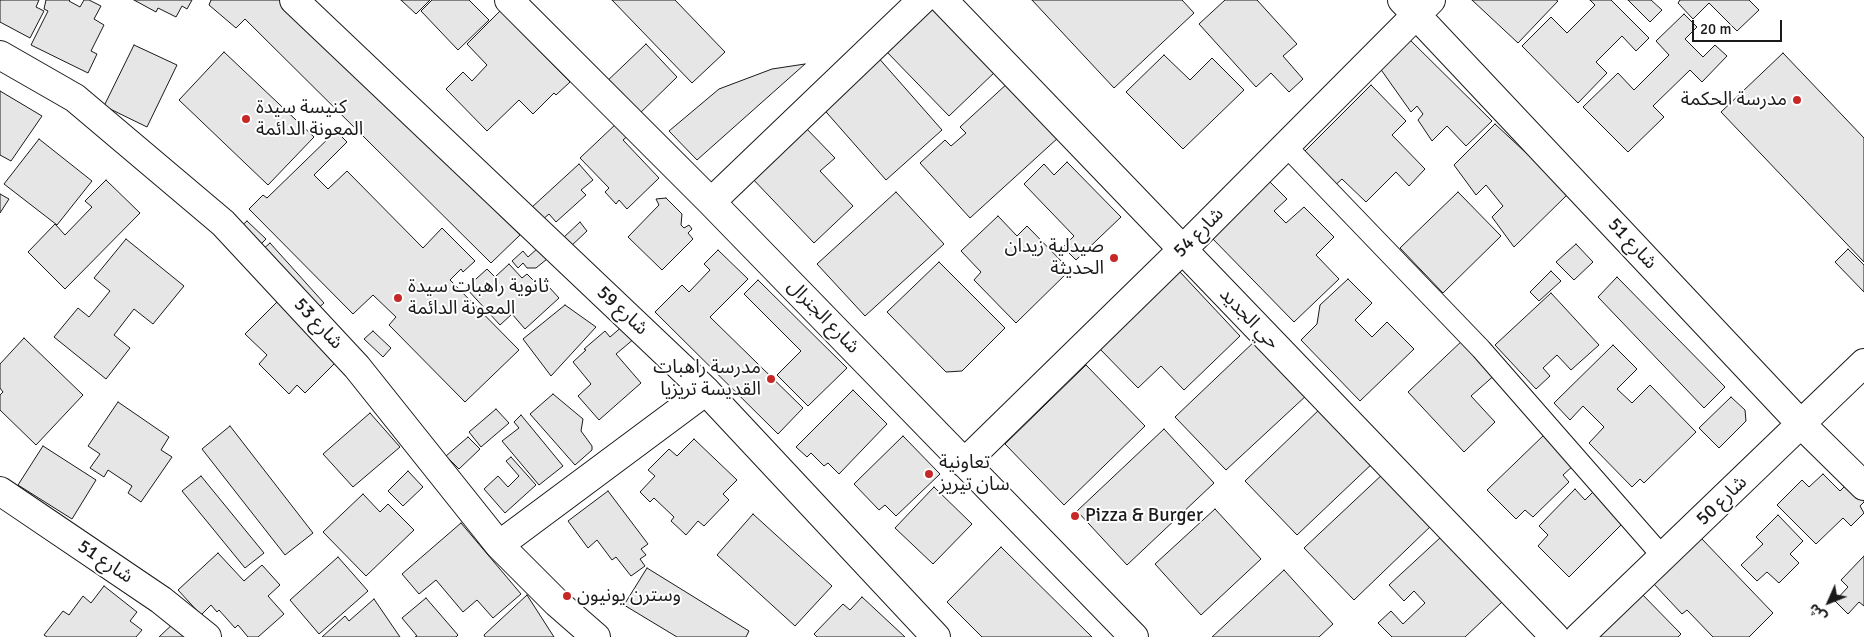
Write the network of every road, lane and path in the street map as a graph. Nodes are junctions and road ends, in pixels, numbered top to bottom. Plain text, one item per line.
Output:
1 (294, 0) edge
2 (509, 0) edge
3 (922, 0) edge
4 (943, 0) edge
5 (1416, 5) edge
6 (0, 55) edge
7 (1286, 146) junction
8 (711, 202) junction
9 (1182, 250) junction
10 (1864, 363) edge
11 (706, 390) junction
12 (1801, 424) junction
13 (964, 463) junction
14 (1864, 486) edge
15 (0, 491) edge
16 (499, 544) junction
17 (1663, 557) junction
18 (207, 637) edge
19 (596, 637) edge
20 (936, 637) edge
21 (1134, 637) edge
22 (1555, 637) edge
23 (1579, 637) edge

1 - 11 street, شارع 59
2 - 8 street, شارع الجنرال
3 - 8 street
4 - 9 street, حي الجديد
5 - 7 street, شارع 54
5 - 12 street, شارع 51
6 - 16 street, شارع 53
7 - 9 street, شارع 54
7 - 17 street
8 - 13 street, شارع الجنرال
9 - 13 street, شارع 54
9 - 22 street, حي الجديد
10 - 12 street, شارع 50
11 - 16 street
11 - 20 street, شارع 59
12 - 14 street, شارع 51
12 - 17 street, شارع 50
13 - 21 street, شارع الجنرال
15 - 18 street, شارع 51
16 - 19 street, شارع 53
17 - 23 street, شارع 50

